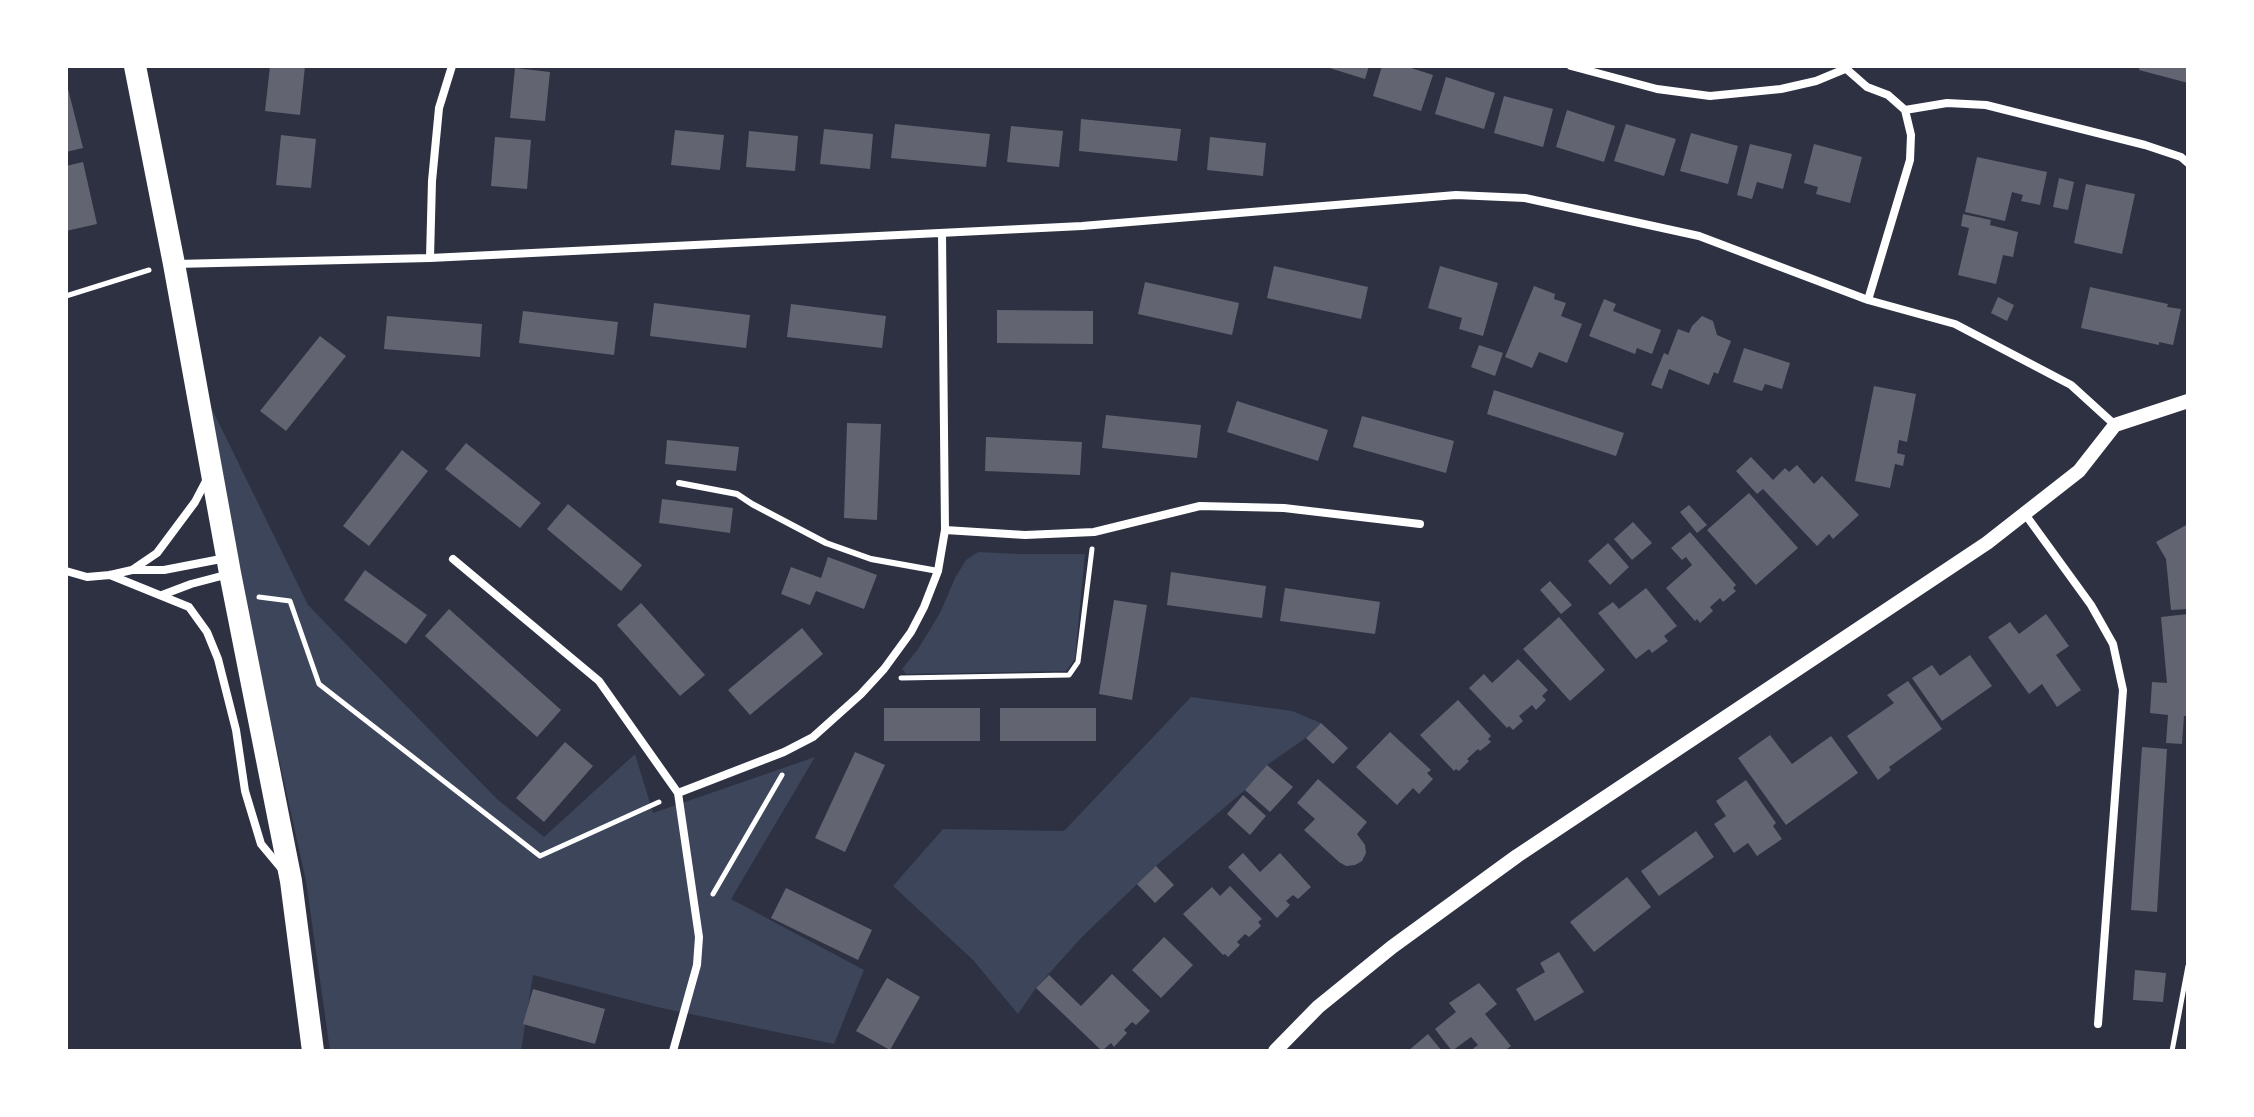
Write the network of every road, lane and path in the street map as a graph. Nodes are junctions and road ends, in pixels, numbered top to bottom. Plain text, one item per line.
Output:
1 (135, 66) edge
2 (452, 66) edge
3 (1571, 66) edge
4 (1844, 67) edge
5 (1905, 110) junction
6 (2188, 163) edge
7 (942, 233) junction
8 (430, 258) junction
9 (174, 264) junction
10 (66, 296) edge
11 (1868, 300) junction
12 (2188, 401) edge
13 (2115, 425) junction
14 (212, 471) junction
15 (679, 483) dead end
16 (2025, 514) junction
17 (1420, 524) dead end
18 (945, 530) junction
19 (1094, 532) junction
20 (453, 559) dead end
21 (132, 570) junction
22 (66, 571) edge
23 (938, 571) junction
24 (110, 575) junction
25 (231, 575) junction
26 (162, 595) junction
27 (884, 669) junction
28 (813, 737) junction
29 (678, 793) junction
30 (291, 881) junction
31 (698, 920) junction
32 (2188, 966) edge
33 (2098, 1024) dead end
34 (313, 1051) edge
35 (673, 1051) edge
36 (1275, 1051) edge
37 (2172, 1051) edge

1 - 9 highway
2 - 8 street
3 - 4 street
4 - 5 street
5 - 6 street
5 - 11 street
7 - 8 street
7 - 11 street
7 - 18 street
8 - 9 street
9 - 10 path
9 - 14 highway
11 - 13 street
12 - 13 street
13 - 16 street
14 - 21 street
14 - 25 highway
15 - 23 lane
16 - 33 street
16 - 36 street
17 - 19 street
18 - 19 street
18 - 23 street
19 - 27 path
20 - 29 street
21 - 24 street
21 - 25 street
22 - 24 street
23 - 27 street
24 - 26 street
25 - 26 street
25 - 29 path
25 - 30 highway
26 - 30 street
27 - 28 street
28 - 29 street
28 - 31 path
29 - 31 street
30 - 34 highway
31 - 35 street
32 - 37 path

